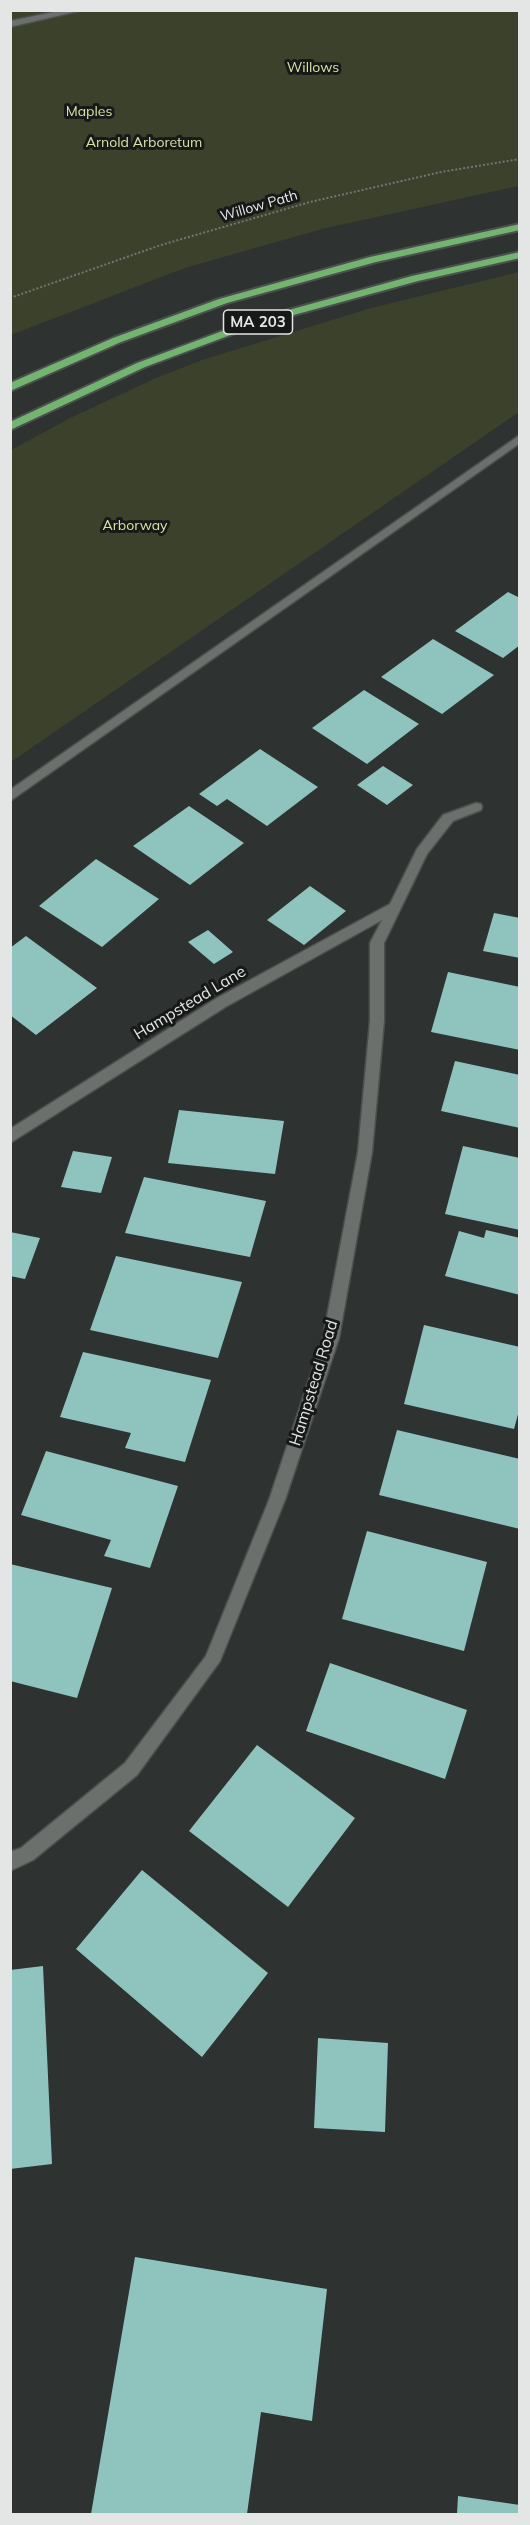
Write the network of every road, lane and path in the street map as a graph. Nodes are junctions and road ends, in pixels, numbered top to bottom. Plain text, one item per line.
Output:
1 (79, 10) edge
2 (10, 24) edge
3 (519, 159) edge
4 (519, 227) edge
5 (519, 255) edge
6 (10, 298) edge
7 (10, 388) edge
8 (10, 427) edge
9 (519, 438) edge
10 (10, 797) edge
11 (476, 807) dead end
12 (393, 908) junction
13 (10, 1137) edge
14 (10, 1862) edge

1 - 2 street
3 - 6 path, Willow Path
4 - 7 highway, MA 203
5 - 8 highway, MA 203
9 - 10 street
11 - 12 street, Hampstead Road
12 - 13 street, Hampstead Lane
12 - 14 street, Hampstead Road

